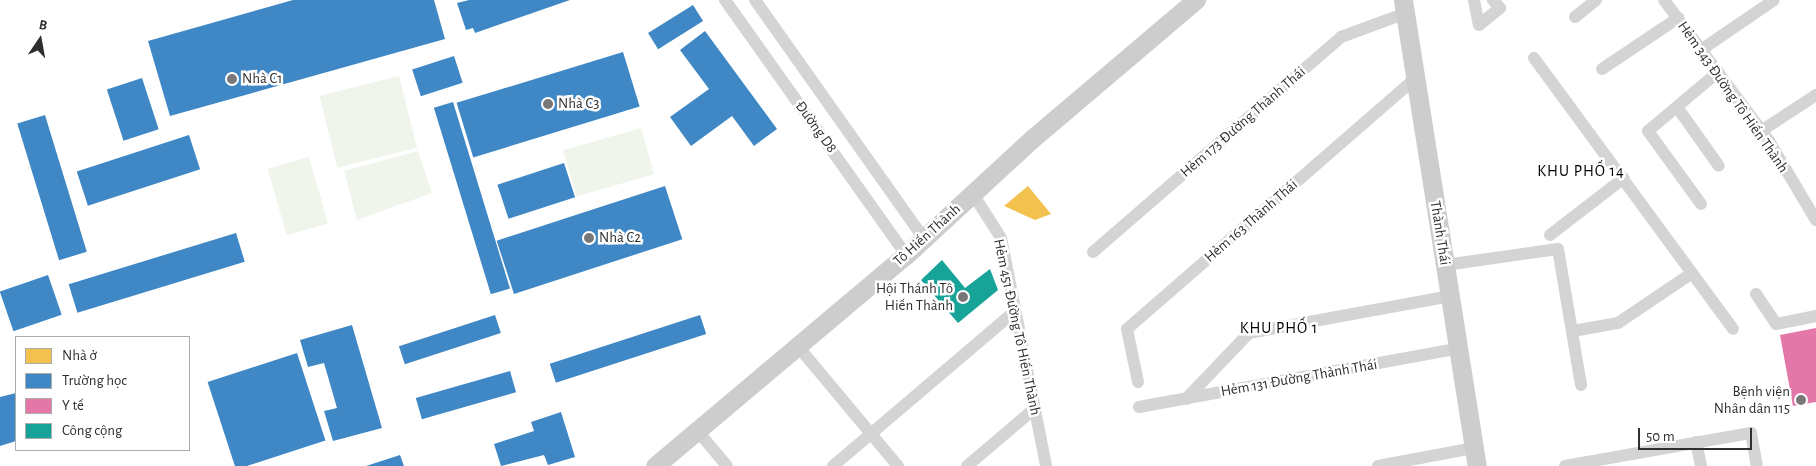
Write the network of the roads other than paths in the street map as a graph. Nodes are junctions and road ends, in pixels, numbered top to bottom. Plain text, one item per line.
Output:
1 (725, 0) edge
2 (755, 0) edge
3 (1196, 0) edge
4 (1474, 0) edge
5 (1493, 0) edge
6 (1596, 0) edge
7 (1664, 0) edge
8 (1774, 0) edge
9 (1404, 7) edge
10 (1575, 17) dead end
11 (1678, 18) junction
12 (1701, 50) junction
13 (1534, 58) dead end
14 (1602, 69) dead end
15 (1718, 72) junction
16 (1416, 78) junction
17 (1816, 95) edge
18 (1677, 106) junction
19 (1761, 131) junction
20 (1720, 166) dead end
21 (1624, 178) junction
22 (973, 194) junction
23 (1701, 204) dead end
24 (1816, 220) edge
25 (1550, 235) dead end
26 (924, 239) junction
27 (1093, 252) dead end
28 (906, 255) junction
29 (1445, 265) junction
30 (1692, 273) junction
31 (1756, 294) dead end
32 (1451, 296) junction
33 (1015, 311) junction
34 (1816, 316) edge
35 (1733, 329) dead end
36 (1573, 331) junction
37 (796, 344) junction
38 (1459, 348) junction
39 (1138, 382) dead end
40 (1581, 385) dead end
41 (1186, 399) junction
42 (1139, 407) dead end
43 (1034, 409) junction
44 (696, 429) junction
45 (870, 433) junction
46 (1696, 442) junction
47 (1476, 457) edge
48 (1603, 463) edge
49 (655, 466) edge
50 (726, 466) edge
51 (833, 466) edge
52 (898, 466) edge
53 (967, 466) edge
54 (1046, 466) edge
55 (1378, 466) edge
56 (1565, 466) edge
57 (1701, 466) edge
58 (1757, 466) edge

1 - 28 street, Đường D8
2 - 26 street, Đường D8
3 - 22 main road, Tô Hiến Thành
4 - 5 street
6 - 10 street
7 - 11 street, Hẻm 343 Đường Tô Hiến Thành
8 - 12 street
9 - 16 main road, Thành Thái
9 - 27 street, Hẻm 173 Đường Thành Thái
11 - 12 street, Hẻm 343 Đường Tô Hiến Thành
11 - 14 street
12 - 15 street, Hẻm 343 Đường Tô Hiến Thành
13 - 21 street
15 - 18 street
15 - 19 street, Hẻm 343 Đường Tô Hiến Thành
16 - 29 main road, Thành Thái
16 - 39 street, Hẻm 163 Thành Thái
17 - 19 street
18 - 20 street
18 - 23 street
19 - 24 street, Hẻm 343 Đường Tô Hiến Thành
21 - 25 street
21 - 30 street
22 - 26 main road, Tô Hiến Thành
22 - 33 street, Hẻm 451 Đường Tô Hiến Thành
26 - 28 main road, Tô Hiến Thành
28 - 37 main road, Tô Hiến Thành
29 - 32 main road, Thành Thái
29 - 36 street
30 - 35 street
30 - 36 street
31 - 34 street
32 - 38 main road, Thành Thái
32 - 41 street
33 - 43 street, Hẻm 451 Đường Tô Hiến Thành
33 - 45 street
36 - 40 street
37 - 44 main road, Tô Hiến Thành
37 - 45 street
38 - 41 street, Hẻm 131 Đường Thành Thái
38 - 47 main road, Thành Thái
41 - 42 street, Hẻm 131 Đường Thành Thái
43 - 53 street
43 - 54 street, Hẻm 451 Đường Tô Hiến Thành
44 - 49 main road, Tô Hiến Thành
44 - 50 street
45 - 51 street
45 - 52 street
46 - 48 street
46 - 57 street
46 - 58 street
47 - 55 street
48 - 56 street

